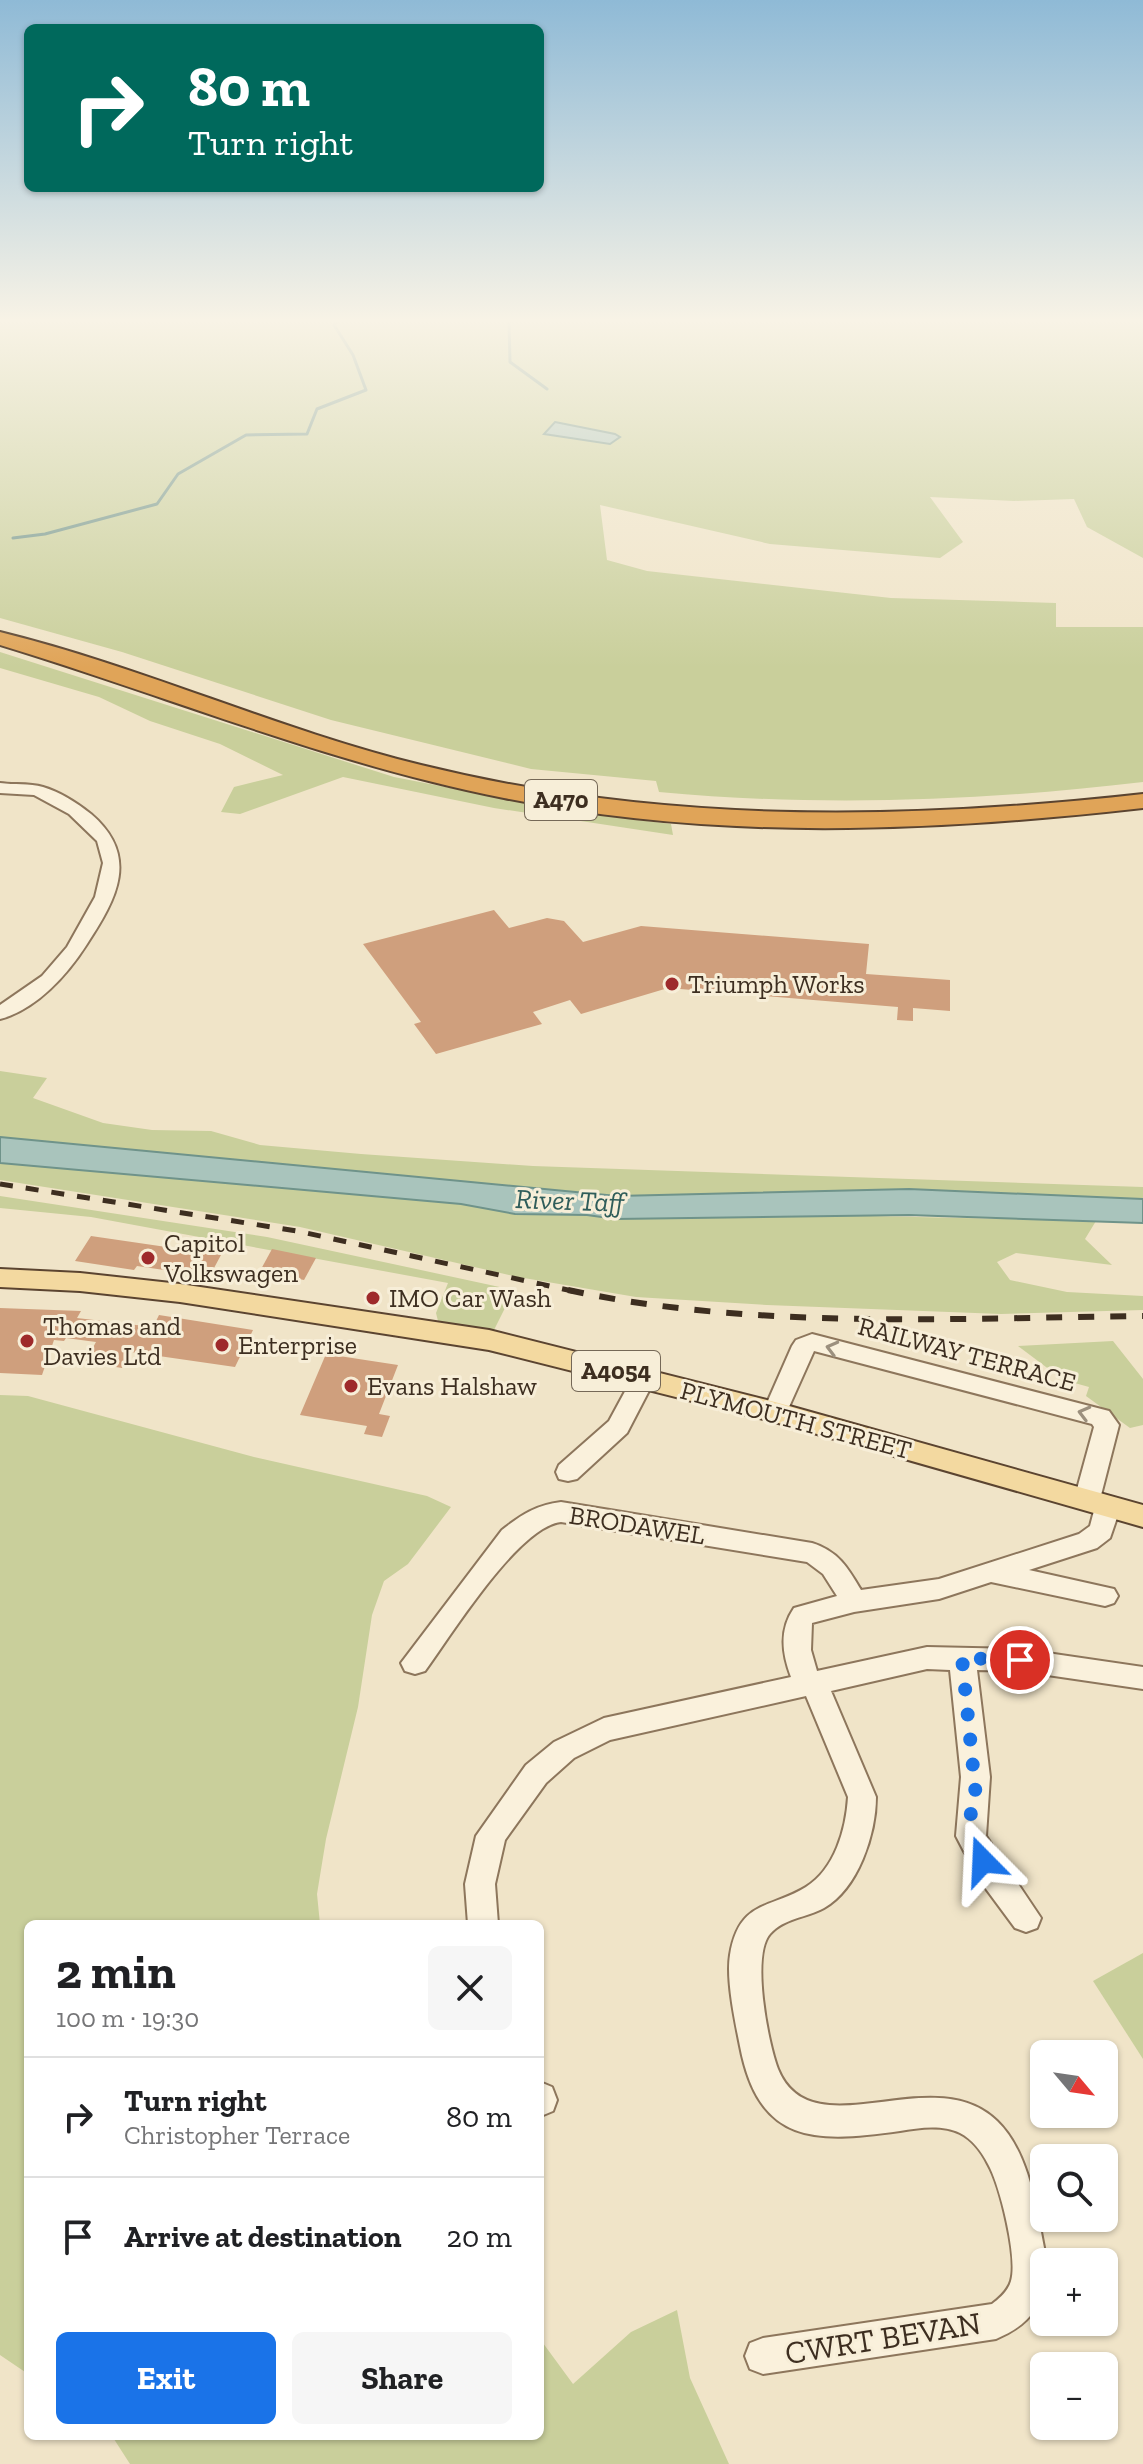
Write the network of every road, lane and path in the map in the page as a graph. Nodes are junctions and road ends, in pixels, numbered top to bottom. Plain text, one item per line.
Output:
1 (0, 624) edge
2 (0, 638) edge
3 (0, 777) edge
4 (23, 786) junction
5 (1143, 787) edge
6 (0, 788) edge
7 (1143, 801) edge
8 (3, 1010) edge
9 (0, 1278) edge
10 (643, 1379) junction
11 (775, 1412) junction
12 (568, 1472) dead end
13 (1098, 1503) junction
14 (1143, 1516) edge
15 (989, 1572) junction
16 (1105, 1596) dead end
17 (854, 1602) junction
18 (962, 1658) junction
19 (415, 1663) dead end
20 (1143, 1678) edge
21 (812, 1684) junction
22 (1026, 1918) dead end
23 (483, 1920) edge
24 (763, 2356) dead end

1 - 5 highway, A470
2 - 7 highway, A470
3 - 4 street
4 - 6 street
4 - 8 street
9 - 10 main road, PLYMOUTH STREET / A4054
10 - 11 main road, PLYMOUTH STREET / A4054
10 - 12 street
11 - 13 main road, PLYMOUTH STREET / A4054
13 -> 11 street, RAILWAY TERRACE
13 - 14 main road, PLYMOUTH STREET / A4054
13 - 15 street
15 - 16 street
15 - 17 street
17 - 19 street, BRODAWEL
17 - 21 street, CWRT BEVAN
18 - 20 street
18 - 21 street
18 - 22 street
21 - 23 street
21 - 24 street, CWRT BEVAN

